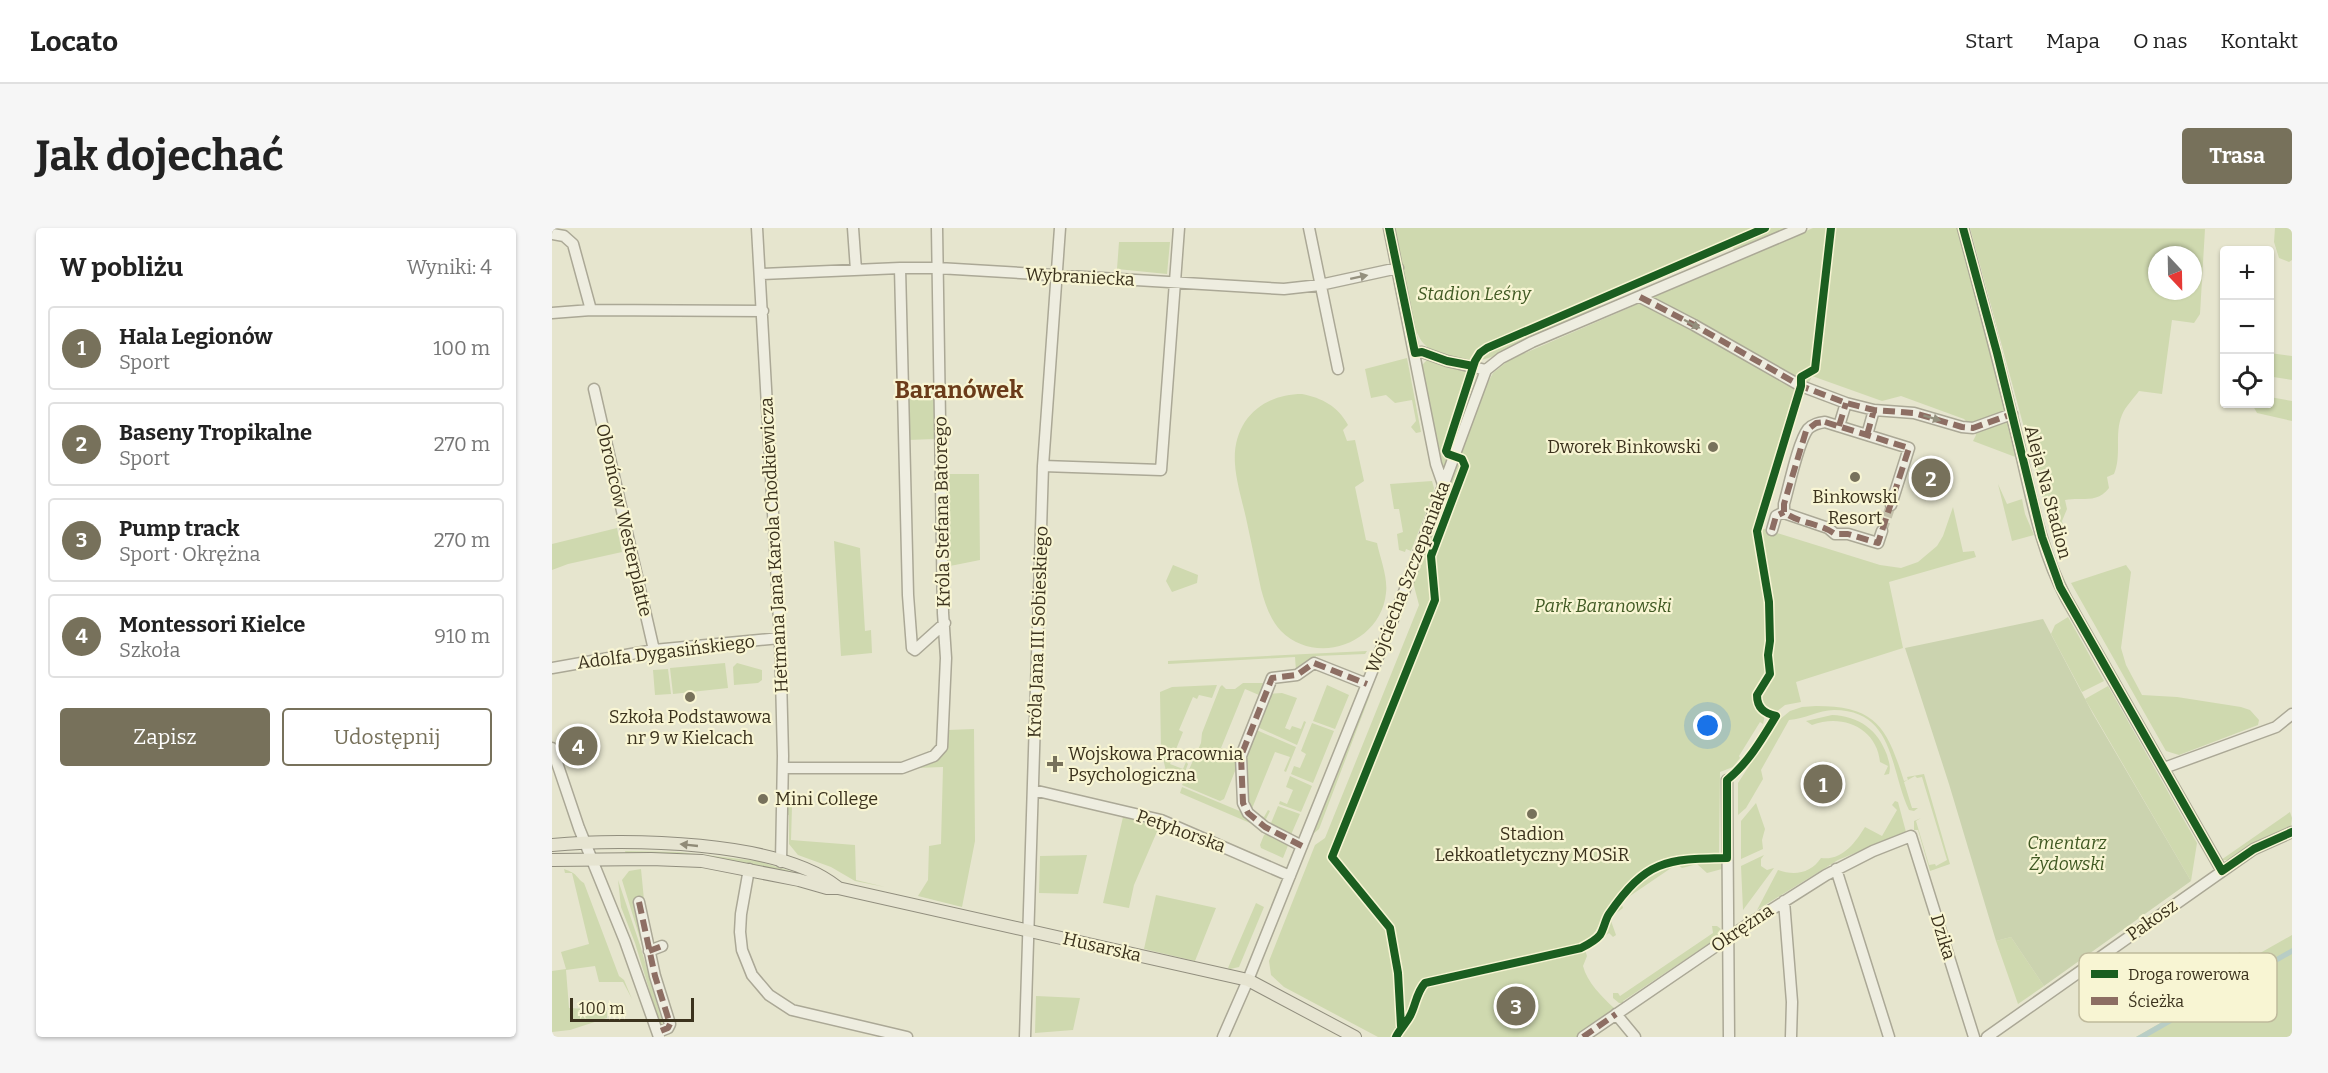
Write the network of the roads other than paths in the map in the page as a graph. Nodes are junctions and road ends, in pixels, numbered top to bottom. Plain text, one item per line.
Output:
1 (757, 228) edge
2 (853, 228) edge
3 (937, 228) edge
4 (1060, 228) edge
5 (1179, 228) edge
6 (1309, 228) edge
7 (1389, 228) edge
8 (1802, 228) edge
9 (1964, 228) edge
10 (552, 234) edge
11 (900, 268) junction
12 (938, 268) junction
13 (1398, 268) junction
14 (856, 270) junction
15 (761, 274) junction
16 (1057, 275) junction
17 (1175, 282) junction
18 (1320, 285) junction
19 (1640, 297) junction
20 (591, 310) junction
21 (763, 311) junction
22 (552, 313) edge
23 (1415, 353) junction
24 (1338, 369) dead end
25 (1486, 370) junction
26 (594, 389) dead end
27 (1846, 403) junction
28 (1874, 410) junction
29 (2012, 414) junction
30 (1839, 426) junction
31 (1867, 435) junction
32 (1043, 466) junction
33 (1443, 484) junction
34 (1891, 506) tunnel mouth
35 (1784, 512) junction
36 (1772, 530) dead end
37 (1882, 531) dead end
38 (945, 623) junction
39 (780, 638) junction
40 (654, 650) junction
41 (552, 668) edge
42 (1367, 684) junction
43 (2292, 714) edge
44 (552, 748) edge
45 (783, 768) junction
46 (2164, 768) junction
47 (1727, 780) dead end
48 (1033, 790) junction
49 (2292, 832) edge
50 (1911, 836) joint
51 (585, 844) junction
52 (552, 845) edge
53 (1302, 846) junction
54 (592, 859) junction
55 (552, 860) edge
56 (781, 862) junction
57 (1836, 868) junction
58 (749, 869) junction
59 (2222, 871) junction
60 (1290, 876) junction
61 (838, 888) junction
62 (1784, 901) junction
63 (639, 902) dead end
64 (1029, 930) junction
65 (1728, 937) junction
66 (662, 946) dead end
67 (649, 951) junction
68 (2106, 953) edge
69 (2079, 972) edge
70 (1248, 980) junction
71 (1616, 1014) junction
72 (658, 1035) edge
73 (907, 1037) edge
74 (1025, 1037) edge
75 (1223, 1037) edge
76 (1355, 1037) edge
77 (1582, 1037) edge
78 (1635, 1037) edge
79 (1729, 1037) edge
80 (1791, 1037) edge
81 (1888, 1037) edge
82 (1974, 1037) edge
83 (1987, 1037) edge

1 - 15 street, Hetmana Jana Karola Chodkiewicza
2 - 14 street
3 - 12 street, Króla Stefana Batorego
4 - 16 street, Króla Jana III Sobieskiego
5 - 17 street
6 - 18 street
7 - 13 street
8 - 19 street
9 - 29 street, Aleja Na Stadion
10 - 20 street
11 - 12 street, Wybraniecka
11 - 14 street, Wybraniecka
11 - 38 street
12 - 16 street, Wybraniecka
12 - 38 street, Króla Stefana Batorego
18 -> 13 street, Wybraniecka
13 - 23 street
14 - 15 street, Wybraniecka
15 - 21 street, Hetmana Jana Karola Chodkiewicza
16 - 17 street, Wybraniecka
16 - 32 street, Króla Jana III Sobieskiego
17 - 18 street, Wybraniecka
17 - 32 street
18 - 24 street
19 - 25 street
19 -> 27 street
20 - 21 street
20 - 22 street
21 - 39 street, Hetmana Jana Karola Chodkiewicza
23 - 25 street
23 - 33 street
25 - 33 street, Wojciecha Szczepaniaka
26 - 40 street, Obrońców Westerplatte
27 - 28 street
27 - 30 street
28 -> 29 street
28 - 31 street
29 - 46 street, Aleja Na Stadion
30 - 31 street
30 - 35 street
31 - 34 street
32 - 48 street, Króla Jana III Sobieskiego
33 - 42 street, Wojciecha Szczepaniaka
35 - 36 street
35 - 37 street
38 - 45 street, Króla Stefana Batorego
39 - 40 street, Adolfa Dygasińskiego
39 - 45 street, Hetmana Jana Karola Chodkiewicza
40 - 41 street, Adolfa Dygasińskiego
42 - 53 street, Wojciecha Szczepaniaka
42 - 53 street
43 - 46 street
44 - 51 street
45 - 56 street, Hetmana Jana Karola Chodkiewicza
46 - 59 street, Aleja Na Stadion
47 - 65 street
48 - 60 street, Petyhorska
48 - 64 street, Króla Jana III Sobieskiego
49 - 59 street, Pakosz
50 - 57 street, Okrężna
50 - 82 street, Dzika
51 - 52 main road, Husarska
51 - 54 street
56 -> 51 main road, Husarska
53 - 60 street, Wojciecha Szczepaniaka
54 - 55 main road, Husarska
54 - 58 main road, Husarska
54 - 72 street
56 - 61 main road, Husarska
57 - 62 street, Okrężna
57 - 81 street
58 - 61 main road, Husarska
58 - 73 street
59 - 68 street, Pakosz
60 - 70 street, Wojciecha Szczepaniaka
61 - 64 main road, Husarska
62 - 65 street, Okrężna
62 - 80 street
63 - 67 street
64 - 70 main road, Husarska
64 - 74 street, Króla Jana III Sobieskiego
65 - 71 street, Okrężna
65 - 79 street
66 - 67 street
67 - 72 street
69 - 83 street, Pakosz
70 - 75 street, Wojciecha Szczepaniaka
70 - 76 main road, Husarska
71 - 77 street, Okrężna
71 - 78 street

